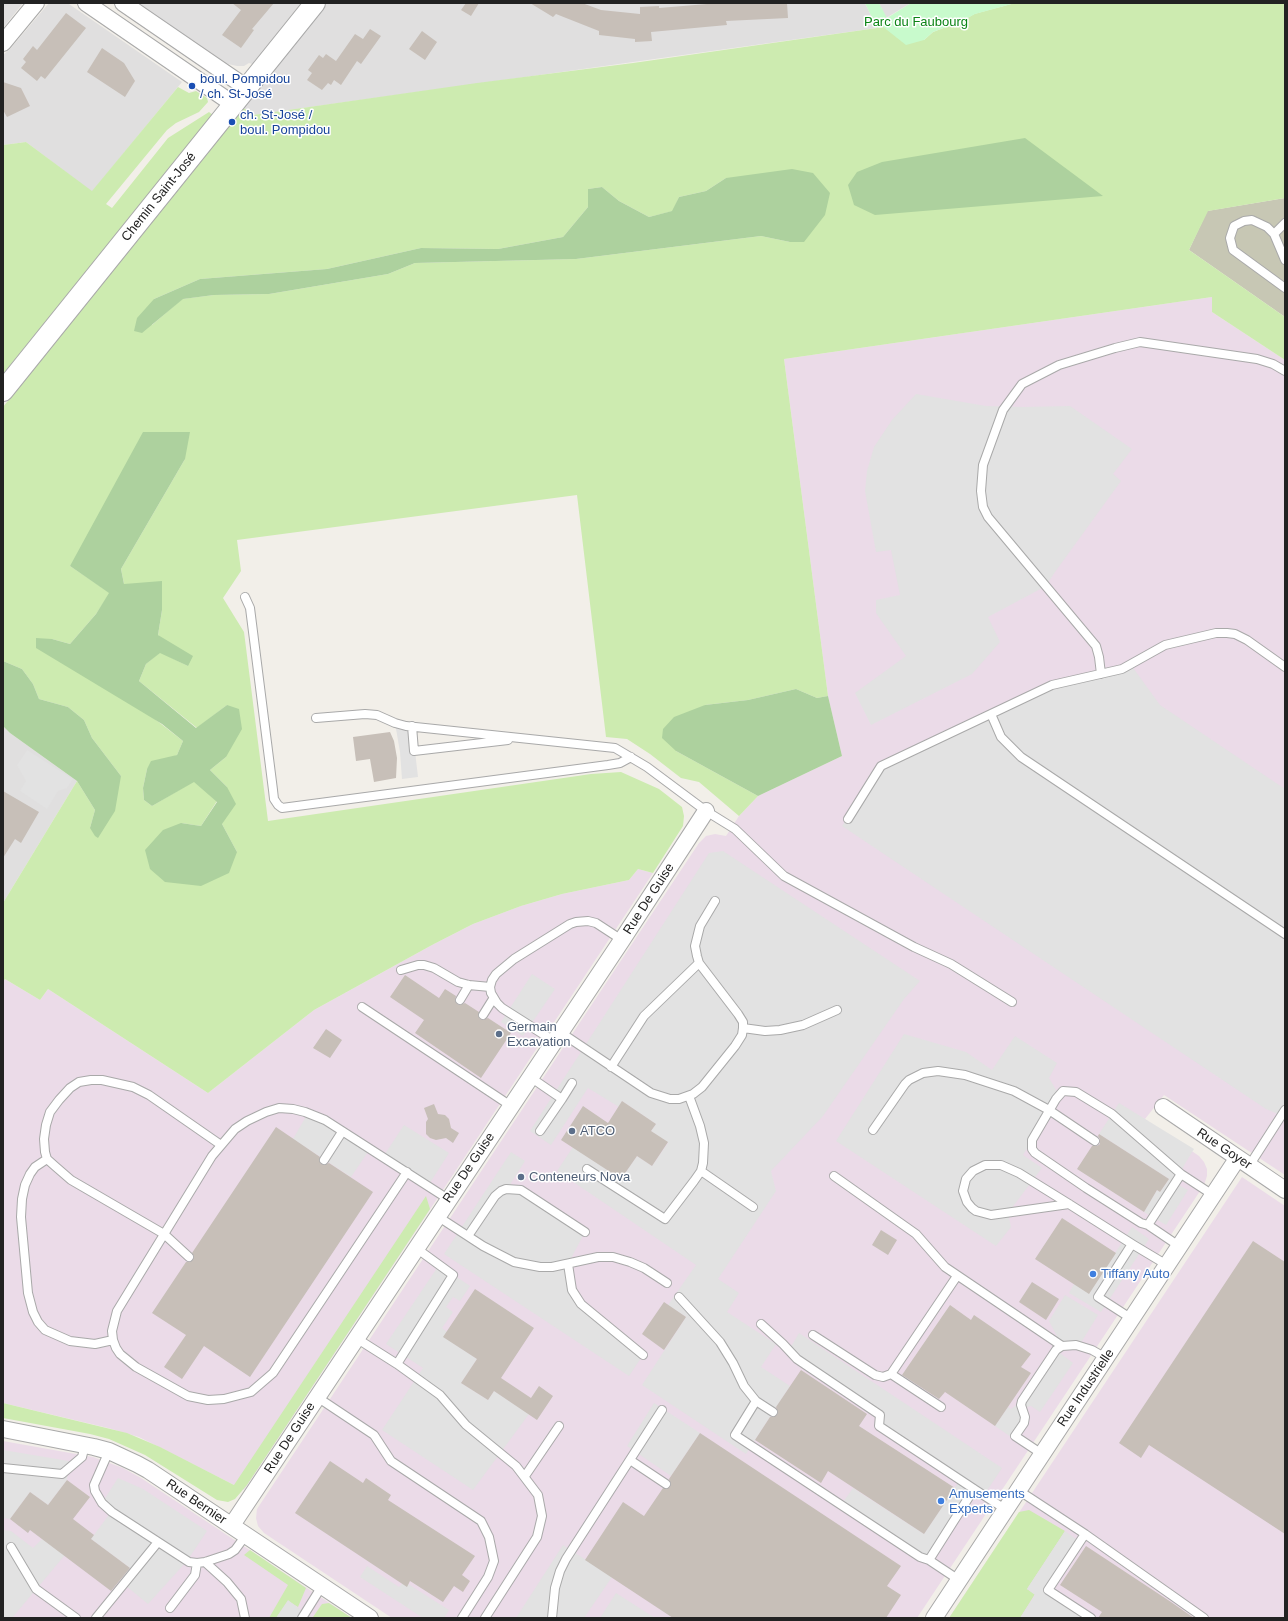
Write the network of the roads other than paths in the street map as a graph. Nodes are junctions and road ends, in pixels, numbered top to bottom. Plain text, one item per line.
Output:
1 (36, 3) edge
2 (86, 3) edge
3 (123, 3) edge
4 (316, 3) edge
5 (3, 43) edge
6 (247, 88) junction
7 (234, 104) junction
8 (1285, 223) edge
9 (1274, 234) junction
10 (1285, 260) edge
11 (1285, 288) edge
12 (1285, 372) edge
13 (3, 391) edge
14 (245, 598) dead end
15 (1285, 667) edge
16 (1102, 674) junction
17 (991, 714) junction
18 (316, 718) dead end
19 (412, 726) junction
20 (523, 738) junction
21 (631, 757) junction
22 (706, 811) junction
23 (848, 819) dead end
24 (714, 901) dead end
25 (1285, 934) edge
26 (622, 940) junction
27 (699, 963) junction
28 (401, 970) dead end
29 (469, 985) junction
30 (490, 987) junction
31 (493, 999) junction
32 (460, 1000) dead end
33 (1012, 1002) dead end
34 (362, 1007) dead end
35 (838, 1010) dead end
36 (483, 1015) dead end
37 (743, 1028) junction
38 (557, 1037) junction
39 (431, 1044) dead end
40 (426, 1051) junction
41 (611, 1067) junction
42 (530, 1077) junction
43 (572, 1083) dead end
44 (689, 1096) junction
45 (562, 1099) junction
46 (511, 1106) junction
47 (1163, 1107) dead end
48 (1049, 1110) junction
49 (1285, 1110) edge
50 (873, 1130) dead end
51 (540, 1131) dead end
52 (342, 1132) junction
53 (1095, 1141) dead end
54 (221, 1145) junction
55 (47, 1159) junction
56 (324, 1160) dead end
57 (1243, 1162) junction
58 (586, 1169) dead end
59 (701, 1171) junction
60 (407, 1172) junction
61 (1181, 1174) junction
62 (834, 1176) dead end
63 (1285, 1190) edge
64 (1213, 1195) junction
65 (448, 1199) junction
66 (1069, 1204) junction
67 (753, 1207) dead end
68 (437, 1216) junction
69 (1148, 1225) junction
70 (585, 1232) dead end
71 (164, 1234) junction
72 (468, 1236) junction
73 (1132, 1244) junction
74 (1179, 1246) junction
75 (416, 1248) junction
76 (189, 1257) dead end
77 (568, 1264) junction
78 (1167, 1266) junction
79 (957, 1276) junction
80 (667, 1283) dead end
81 (1095, 1285) dead end
82 (1102, 1290) junction
83 (679, 1297) dead end
84 (1132, 1319) junction
85 (761, 1324) dead end
86 (814, 1335) dead end
87 (356, 1338) junction
88 (113, 1340) junction
89 (1062, 1346) junction
90 (643, 1356) dead end
91 (1106, 1358) junction
92 (397, 1364) junction
93 (891, 1374) junction
94 (317, 1397) junction
95 (756, 1401) junction
96 (941, 1407) dead end
97 (662, 1410) dead end
98 (773, 1412) dead end
99 (559, 1426) dead end
100 (3, 1429) edge
101 (85, 1444) junction
102 (109, 1451) junction
103 (1042, 1454) junction
104 (630, 1460) junction
105 (3, 1468) edge
106 (525, 1476) junction
107 (666, 1484) dead end
108 (974, 1489) junction
109 (1018, 1490) junction
110 (1005, 1509) junction
111 (232, 1526) junction
112 (1085, 1534) junction
113 (246, 1535) junction
114 (158, 1542) junction
115 (11, 1547) dead end
116 (928, 1560) junction
117 (206, 1562) junction
118 (197, 1563) junction
119 (959, 1580) junction
120 (322, 1586) junction
121 (170, 1608) dead end
122 (76, 1618) edge
123 (96, 1618) edge
124 (245, 1618) edge
125 (302, 1618) edge
126 (370, 1618) edge
127 (462, 1618) edge
128 (485, 1618) edge
129 (552, 1618) edge
130 (934, 1618) edge
131 (1091, 1618) edge
132 (1204, 1618) edge

1 - 5 street
2 - 7 street
3 - 6 street
4 - 6 street, Chemin Saint-José
6 - 7 street, Chemin Saint-José
7 - 13 street, Chemin Saint-José
8 - 9 lane
9 - 10 lane
9 - 11 lane
12 - 16 lane
14 - 21 lane
15 - 16 lane
16 - 17 lane
17 - 23 lane
17 - 25 lane
18 - 19 lane
19 - 20 lane
19 - 20 lane
20 - 21 lane
21 - 22 lane
22 - 26 street, Rue De Guise
22 - 33 lane
24 - 27 lane
26 - 30 lane
26 - 38 street, Rue De Guise
27 - 37 lane
27 - 41 lane
28 - 29 lane
29 - 30 lane
29 - 32 lane
30 - 31 lane
31 - 36 lane
31 - 38 lane
34 - 40 lane
35 - 37 lane
37 - 44 lane
38 - 41 lane
38 - 42 street, Rue De Guise
39 - 40 lane
40 - 46 lane
41 - 44 lane
42 - 45 lane
42 - 46 street, Rue De Guise
43 - 45 lane
44 - 59 lane
45 - 51 lane
46 - 65 street, Rue De Guise
47 - 57 street, Rue Goyer
48 - 50 lane
48 - 53 lane
48 - 61 lane
48 - 69 lane
49 - 57 lane
52 - 54 lane
52 - 56 lane
52 - 60 lane
54 - 55 lane
54 - 71 lane
55 - 71 lane
55 - 88 lane
57 - 63 street, Rue Goyer
57 - 64 street, Rue Industrielle
58 - 59 lane
59 - 67 lane
60 - 65 lane
60 - 88 lane
61 - 64 lane
61 - 69 lane
62 - 79 lane
64 - 74 street, Rue Industrielle
65 - 68 street, Rue De Guise
66 - 66 lane
66 - 73 lane
68 - 72 lane
68 - 75 street, Rue De Guise
69 - 74 lane
70 - 72 lane
71 - 76 lane
71 - 88 lane
72 - 77 lane
73 - 78 lane
73 - 82 lane
74 - 78 street, Rue Industrielle
75 - 87 street, Rue De Guise
75 - 92 lane
77 - 80 lane
77 - 90 lane
78 - 84 street, Rue Industrielle
79 - 89 lane
79 - 93 lane
81 - 82 lane
82 - 84 lane
83 - 95 lane
84 - 91 street, Rue Industrielle
85 - 108 lane
86 - 93 lane
87 - 92 lane
87 - 94 street, Rue De Guise
89 - 91 lane
89 - 103 lane
91 - 103 street, Rue Industrielle
92 - 106 lane
93 - 96 lane
94 - 111 street, Rue De Guise
94 - 127 lane
95 - 98 lane
95 - 116 lane
97 - 104 lane
99 - 106 lane
100 - 101 street, Rue Bernier
101 - 102 street, Rue Bernier
101 - 105 lane
102 - 111 street, Rue Bernier
102 - 114 lane
103 - 109 street, Rue Industrielle
104 - 107 lane
104 - 129 lane
106 - 128 lane
108 - 110 lane
108 - 116 lane
109 - 110 street, Rue Industrielle
109 - 112 lane
110 - 119 street, Rue Industrielle
111 - 113 street, Rue Bernier
112 - 131 lane
112 - 132 lane
113 - 117 lane
113 - 120 street, Rue Bernier
114 - 118 lane
114 - 123 lane
115 - 122 lane
116 - 119 lane
117 - 118 lane
117 - 124 lane
118 - 121 lane
119 - 130 street, Rue Industrielle
120 - 125 lane
120 - 126 street, Rue Bernier

